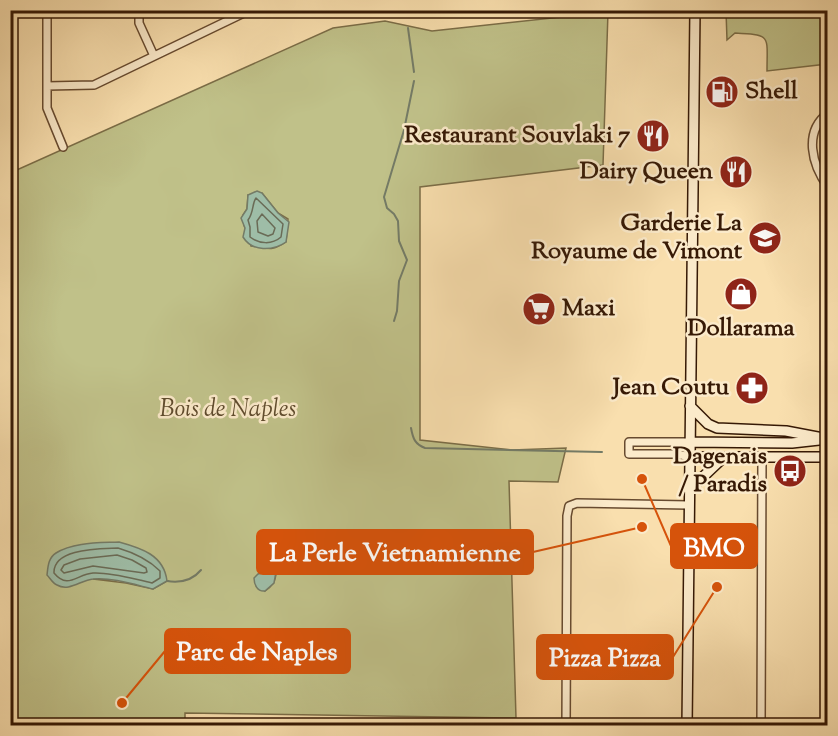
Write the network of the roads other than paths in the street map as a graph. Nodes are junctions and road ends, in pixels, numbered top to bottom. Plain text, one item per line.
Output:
1 (47, 10) edge
2 (139, 10) edge
3 (250, 10) edge
4 (695, 10) edge
5 (154, 56) junction
6 (47, 86) junction
7 (828, 113) edge
8 (63, 147) dead end
9 (828, 187) edge
10 (690, 406) junction
11 (828, 439) edge
12 (690, 442) junction
13 (689, 457) junction
14 (724, 457) junction
15 (762, 458) junction
16 (828, 458) edge
17 (689, 490) junction
18 (688, 505) junction
19 (566, 726) edge
20 (687, 726) edge
21 (761, 726) edge

1 - 6 street
2 - 5 street
3 - 5 street
4 - 10 main road
5 - 6 street
6 - 8 street
7 - 9 street
10 - 11 main road
10 - 12 main road
11 - 12 main road
12 - 13 main road
12 - 13 street
13 - 14 main road
13 - 17 main road
14 - 15 main road
14 - 17 main road
15 - 16 main road
15 - 21 street
17 - 18 main road
18 - 19 street
18 - 20 main road

